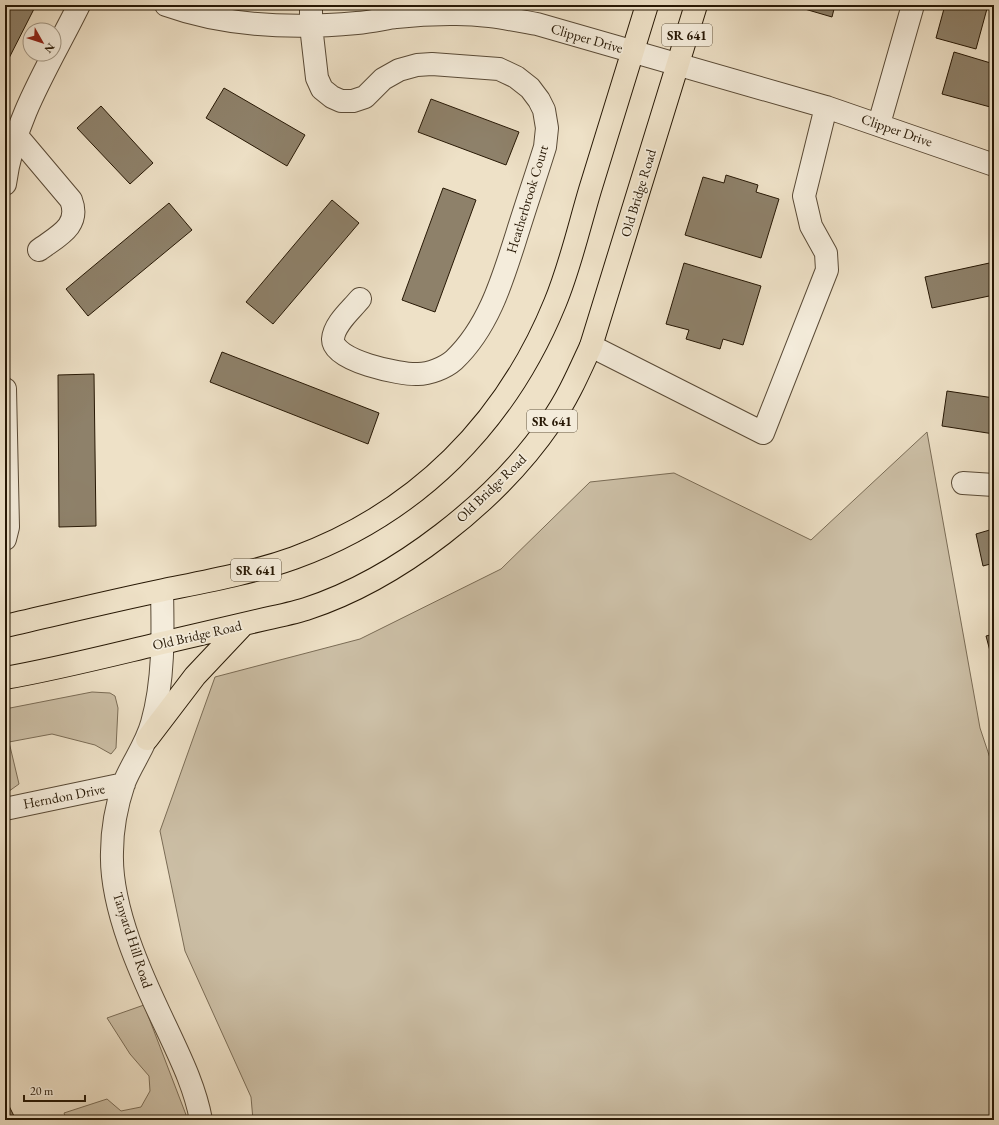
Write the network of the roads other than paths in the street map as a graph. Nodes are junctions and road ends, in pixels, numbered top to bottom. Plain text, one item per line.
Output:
1 (79, 5) edge
2 (166, 5) edge
3 (647, 5) edge
4 (696, 5) edge
5 (913, 5) edge
6 (311, 16) edge
7 (633, 51) junction
8 (678, 65) junction
9 (826, 106) junction
10 (879, 124) junction
11 (17, 136) junction
12 (994, 165) edge
13 (5, 184) edge
14 (40, 250) dead end
15 (360, 299) dead end
16 (591, 346) junction
17 (5, 389) edge
18 (963, 483) dead end
19 (994, 485) edge
20 (5, 539) edge
21 (162, 591) junction
22 (244, 624) junction
23 (5, 626) edge
24 (162, 643) junction
25 (5, 678) edge
26 (146, 739) junction
27 (124, 784) junction
28 (5, 809) edge
29 (201, 1120) edge

1 - 11 street
2 - 6 street, Clipper Drive
3 - 7 main road, SR 641
4 - 8 main road, Old Bridge Road / SR 641
5 - 10 street
6 - 7 street, Clipper Drive
6 - 15 street, Heatherbrook Court
7 - 8 street, Clipper Drive
7 - 21 main road, SR 641
8 - 9 street, Clipper Drive
8 - 16 main road, Old Bridge Road / SR 641
9 - 10 street, Clipper Drive
9 - 16 street
10 - 12 street, Clipper Drive
11 - 13 street
11 - 14 street
16 - 22 main road, Old Bridge Road / SR 641
17 - 20 street
18 - 19 street
21 - 23 main road, SR 641
21 - 24 street, Tanyard Hill Road
22 - 24 main road, Old Bridge Road / SR 641
22 - 26 main road
24 - 25 main road, Old Bridge Road / SR 641
24 - 26 street, Tanyard Hill Road
26 - 27 street, Tanyard Hill Road
27 - 28 street, Herndon Drive
27 - 29 street, Tanyard Hill Road

